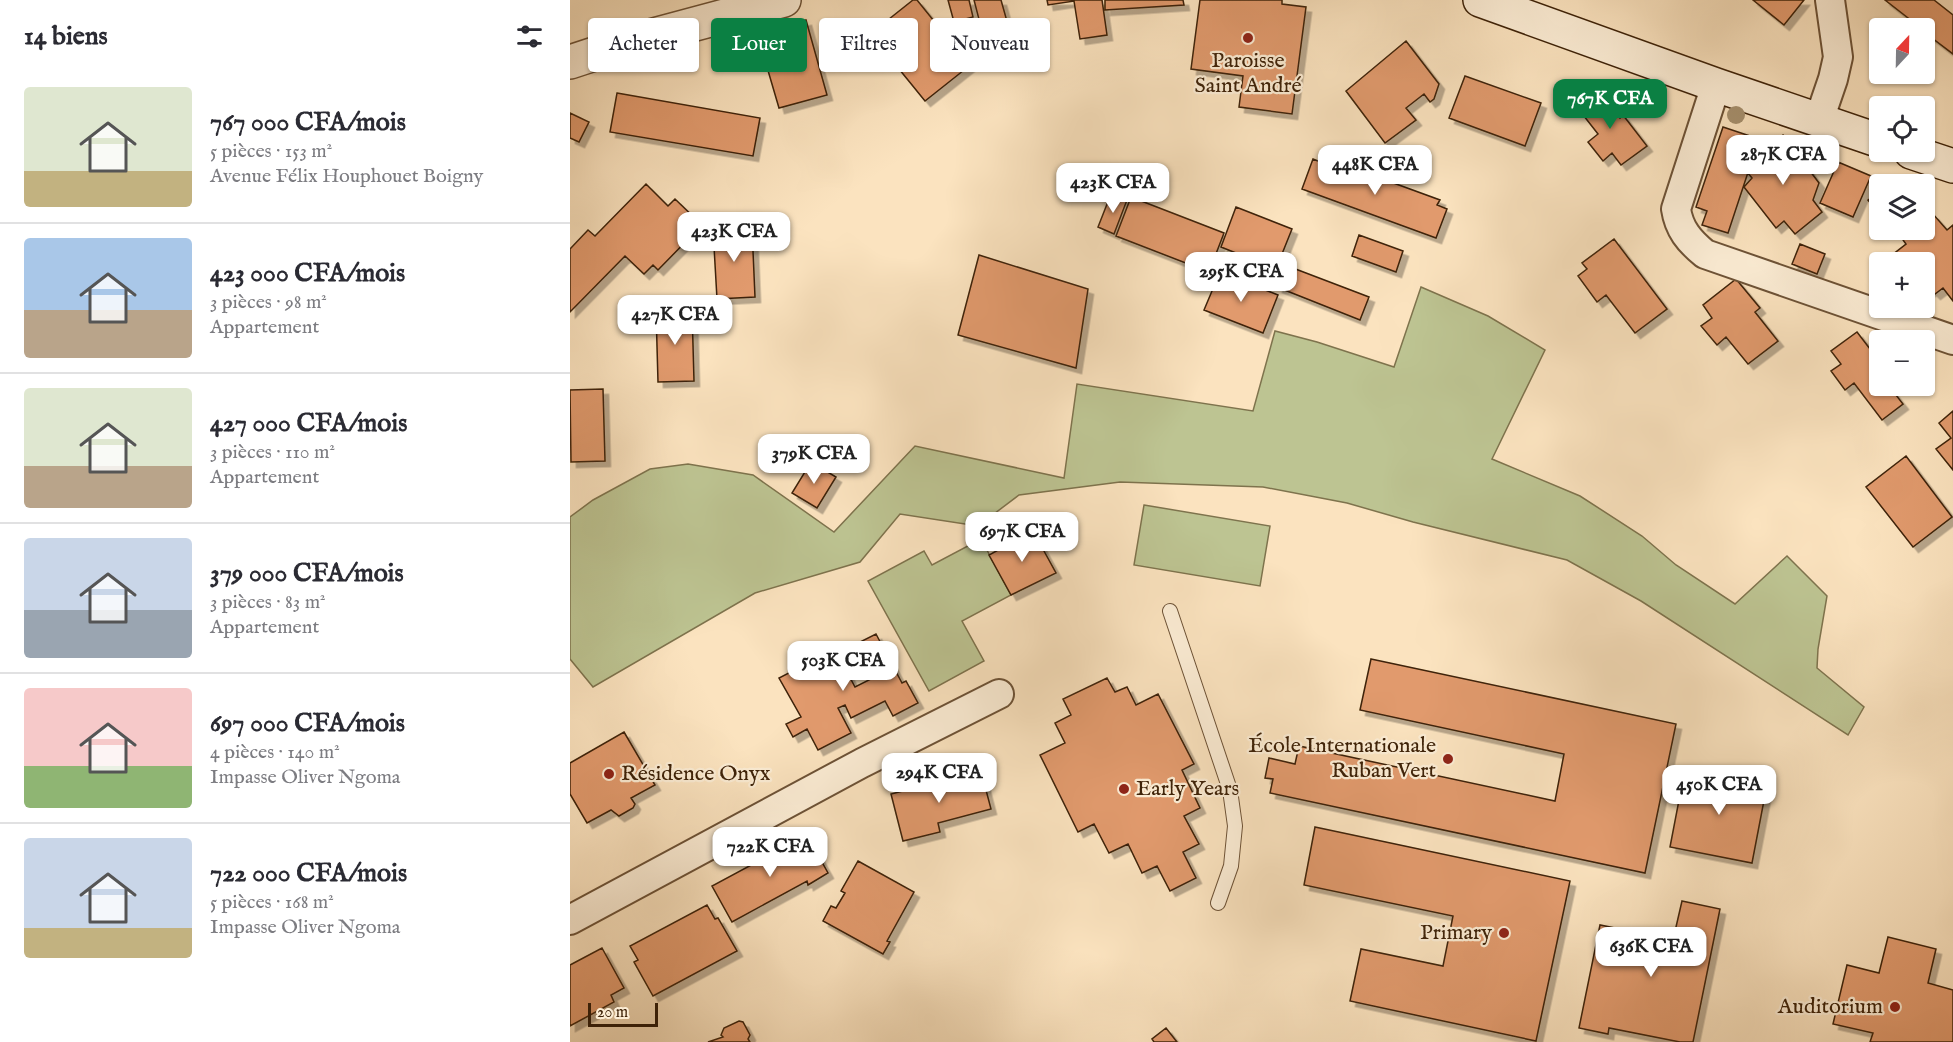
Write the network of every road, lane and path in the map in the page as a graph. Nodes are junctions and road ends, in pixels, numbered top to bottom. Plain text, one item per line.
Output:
1 (784, 0) edge
2 (1479, 0) edge
3 (1830, 0) edge
4 (570, 62) edge
5 (1716, 85) junction
6 (1819, 120) junction
7 (1869, 137) edge
8 (1935, 160) edge
9 (1953, 166) edge
10 (1953, 340) edge
11 (1170, 611) dead end
12 (999, 694) dead end
13 (1218, 903) dead end
14 (570, 920) edge

1 - 4 main road
2 - 5 main road
3 - 6 street
5 - 6 main road
5 - 10 street
6 - 7 main road
8 - 9 main road
11 - 13 lane
12 - 14 street

